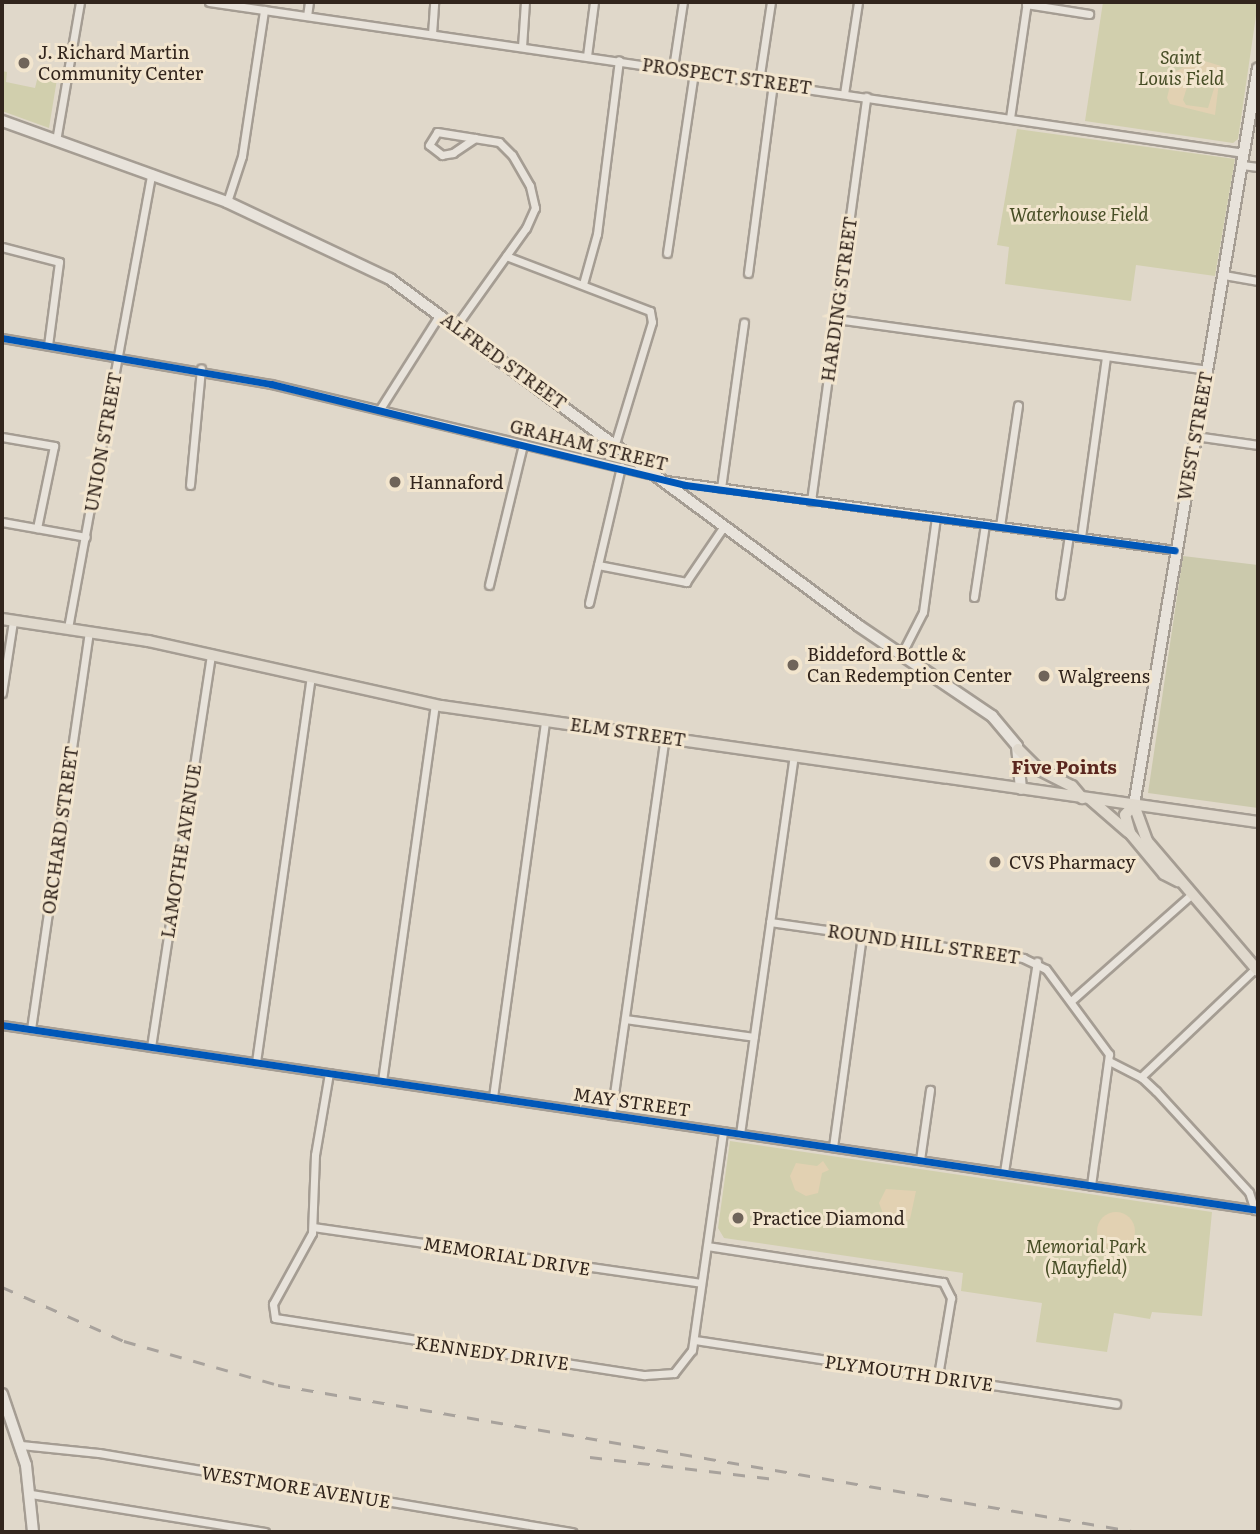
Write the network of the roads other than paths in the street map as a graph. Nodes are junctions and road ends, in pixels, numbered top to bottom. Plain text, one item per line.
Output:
1 (80, 2) edge
2 (209, 2) edge
3 (309, 2) edge
4 (434, 2) edge
5 (525, 2) edge
6 (594, 2) edge
7 (682, 2) edge
8 (771, 2) edge
9 (858, 2) edge
10 (1026, 3) edge
11 (264, 10) junction
12 (1089, 14) dead end
13 (307, 16) junction
14 (432, 34) junction
15 (522, 47) junction
16 (587, 56) junction
17 (619, 61) junction
18 (673, 68) junction
19 (1258, 68) edge
20 (694, 72) junction
21 (759, 81) junction
22 (773, 83) junction
23 (844, 94) junction
24 (866, 97) junction
25 (1256, 99) edge
26 (1010, 118) junction
27 (2, 121) edge
28 (475, 138) junction
29 (56, 141) junction
30 (1243, 159) junction
31 (1258, 167) edge
32 (151, 174) junction
33 (227, 202) junction
34 (2, 247) edge
35 (667, 253) dead end
36 (506, 256) junction
37 (748, 273) dead end
38 (1224, 275) junction
39 (1258, 281) edge
40 (583, 284) junction
41 (440, 314) junction
42 (836, 319) junction
43 (744, 323) dead end
44 (456, 326) junction
45 (2, 338) edge
46 (48, 345) junction
47 (119, 356) junction
48 (1106, 357) junction
49 (201, 369) junction
50 (1207, 370) junction
51 (1018, 405) dead end
52 (380, 409) junction
53 (1195, 436) junction
54 (2, 437) edge
55 (523, 444) junction
56 (615, 444) junction
57 (1258, 445) edge
58 (621, 467) junction
59 (660, 478) junction
60 (190, 485) dead end
61 (721, 488) junction
62 (811, 501) junction
63 (936, 517) junction
64 (2, 522) edge
65 (985, 524) junction
66 (724, 526) junction
67 (1000, 526) junction
68 (37, 528) junction
69 (1069, 536) junction
70 (86, 537) junction
71 (1081, 537) junction
72 (1175, 550) junction
73 (598, 565) junction
74 (489, 585) dead end
75 (1059, 595) dead end
76 (974, 597) dead end
77 (589, 603) dead end
78 (7, 620) edge
79 (68, 628) junction
80 (89, 631) junction
81 (211, 654) junction
82 (901, 655) junction
83 (311, 676) junction
84 (2, 693) edge
85 (435, 705) junction
86 (545, 721) junction
87 (665, 737) junction
88 (1018, 750) junction
89 (794, 757) junction
90 (1021, 789) junction
91 (1086, 798) junction
92 (1134, 805) junction
93 (1258, 822) edge
94 (1130, 834) junction
95 (1178, 881) junction
96 (1191, 895) junction
97 (770, 922) junction
98 (862, 935) junction
99 (1037, 962) junction
100 (1257, 969) edge
101 (1071, 1001) junction
102 (625, 1020) junction
103 (2, 1025) edge
104 (31, 1029) junction
105 (754, 1037) junction
106 (151, 1047) junction
107 (1109, 1061) junction
108 (256, 1062) junction
109 (329, 1073) junction
110 (1141, 1077) junction
111 (382, 1081) junction
112 (930, 1090) dead end
113 (493, 1097) junction
114 (611, 1115) junction
115 (723, 1131) junction
116 (740, 1134) junction
117 (833, 1147) junction
118 (920, 1160) junction
119 (1004, 1172) junction
120 (1091, 1186) junction
121 (1256, 1210) edge
122 (313, 1227) junction
123 (707, 1246) junction
124 (701, 1283) junction
125 (698, 1340) junction
126 (938, 1376) junction
127 (2, 1394) edge
128 (1116, 1404) dead end
129 (21, 1445) junction
130 (31, 1494) junction
131 (33, 1532) edge
132 (265, 1532) edge
133 (572, 1532) edge

1 - 29 street
2 - 11 street, PROSPECT STREET
3 - 13 street
4 - 14 street
5 - 15 street
6 - 16 street
7 - 18 street
8 - 21 street
9 - 23 street
10 - 12 street
10 - 26 street
11 - 13 street, PROSPECT STREET
11 - 33 street
13 - 14 street, PROSPECT STREET
14 - 15 street, PROSPECT STREET
15 - 16 street, PROSPECT STREET
16 - 17 street, PROSPECT STREET
17 - 18 street, PROSPECT STREET
17 - 40 street
18 - 20 street, PROSPECT STREET
19 - 25 main road, WEST STREET
20 - 21 street, PROSPECT STREET
20 - 35 street
21 - 22 street, PROSPECT STREET
22 - 23 street, PROSPECT STREET
22 - 37 street
23 - 24 street, PROSPECT STREET
24 - 26 street, PROSPECT STREET
24 - 42 street, HARDING STREET
25 - 30 main road, WEST STREET
26 - 30 street, PROSPECT STREET
27 - 29 main road, ALFRED STREET
28 - 28 street
28 - 36 street
29 - 32 main road, ALFRED STREET
30 - 31 street, PROSPECT STREET
30 - 38 main road, WEST STREET
32 - 33 main road, ALFRED STREET
32 - 47 street, UNION STREET
33 - 41 main road, ALFRED STREET
34 - 46 street
36 - 40 street
36 - 44 street
38 - 39 street
38 - 50 main road, WEST STREET
40 - 56 street
41 - 44 main road, ALFRED STREET
41 - 52 street
42 - 48 street
42 - 62 street, HARDING STREET
43 - 61 street
44 - 56 main road, ALFRED STREET
45 - 46 street, GRAHAM STREET
46 - 47 street, GRAHAM STREET
47 - 49 street, GRAHAM STREET
47 - 70 street, UNION STREET
48 - 50 street
48 - 71 street
49 - 52 street, GRAHAM STREET
49 - 60 street
50 - 53 main road, WEST STREET
51 - 67 street
52 - 55 street, GRAHAM STREET
53 - 57 street
53 - 72 main road, WEST STREET
54 - 68 street
55 - 58 street, GRAHAM STREET
55 - 74 street
56 - 59 main road, ALFRED STREET
58 - 59 street, GRAHAM STREET
58 - 73 street
59 - 61 street, GRAHAM STREET
59 - 66 main road, ALFRED STREET
61 - 62 street, GRAHAM STREET
62 - 63 street, GRAHAM STREET
63 - 65 street, GRAHAM STREET
63 - 82 street
64 - 68 street
65 - 67 street, GRAHAM STREET
65 - 76 street
66 - 73 street
66 - 82 main road, ALFRED STREET
67 - 69 street, GRAHAM STREET
68 - 70 street
69 - 71 street, GRAHAM STREET
69 - 75 street
70 - 79 street, UNION STREET
71 - 72 street, GRAHAM STREET
72 - 92 main road, WEST STREET
73 - 77 street
78 - 79 main road, ELM STREET
78 - 84 street
79 - 80 main road, ELM STREET
80 - 81 main road, ELM STREET
80 - 104 street, ORCHARD STREET
81 - 83 main road, ELM STREET
81 - 106 street, LAMOTHE AVENUE
82 - 88 main road, ALFRED STREET
83 - 85 main road, ELM STREET
83 - 108 street
85 - 86 main road, ELM STREET
85 - 111 street
86 - 87 main road, ELM STREET
86 - 113 street
87 - 89 main road, ELM STREET
87 - 102 street
88 - 90 main road
88 - 91 main road
89 - 90 main road, ELM STREET
89 - 97 street
90 - 91 main road, ELM STREET
91 - 92 main road, ELM STREET
91 - 94 main road
92 - 93 main road, ELM STREET
92 - 94 main road
92 - 95 main road
94 - 95 main road
95 - 96 main road
96 - 100 main road
96 - 101 street
97 - 98 street, ROUND HILL STREET
97 - 105 street
98 - 99 street, ROUND HILL STREET
98 - 117 street
99 - 101 street, ROUND HILL STREET
99 - 119 street
100 - 110 street
101 - 107 street, ROUND HILL STREET
102 - 105 street
102 - 114 street
103 - 104 street, MAY STREET
104 - 106 street, MAY STREET
105 - 116 street
106 - 108 street, MAY STREET
107 - 110 street
107 - 120 street
108 - 109 street, MAY STREET
109 - 111 street, MAY STREET
109 - 122 street
110 - 121 street
111 - 113 street, MAY STREET
112 - 118 street
113 - 114 street, MAY STREET
114 - 115 street, MAY STREET
115 - 116 street, MAY STREET
115 - 123 street
116 - 117 street, MAY STREET
117 - 118 street, MAY STREET
118 - 119 street, MAY STREET
119 - 120 street, MAY STREET
120 - 121 street, MAY STREET
122 - 124 street, MEMORIAL DRIVE
122 - 125 street, KENNEDY DRIVE
123 - 124 street
123 - 126 street
124 - 125 street
125 - 126 street, PLYMOUTH DRIVE
126 - 128 street, PLYMOUTH DRIVE
127 - 129 main road
129 - 130 main road
129 - 133 street, WESTMORE AVENUE
130 - 131 main road
130 - 132 street

